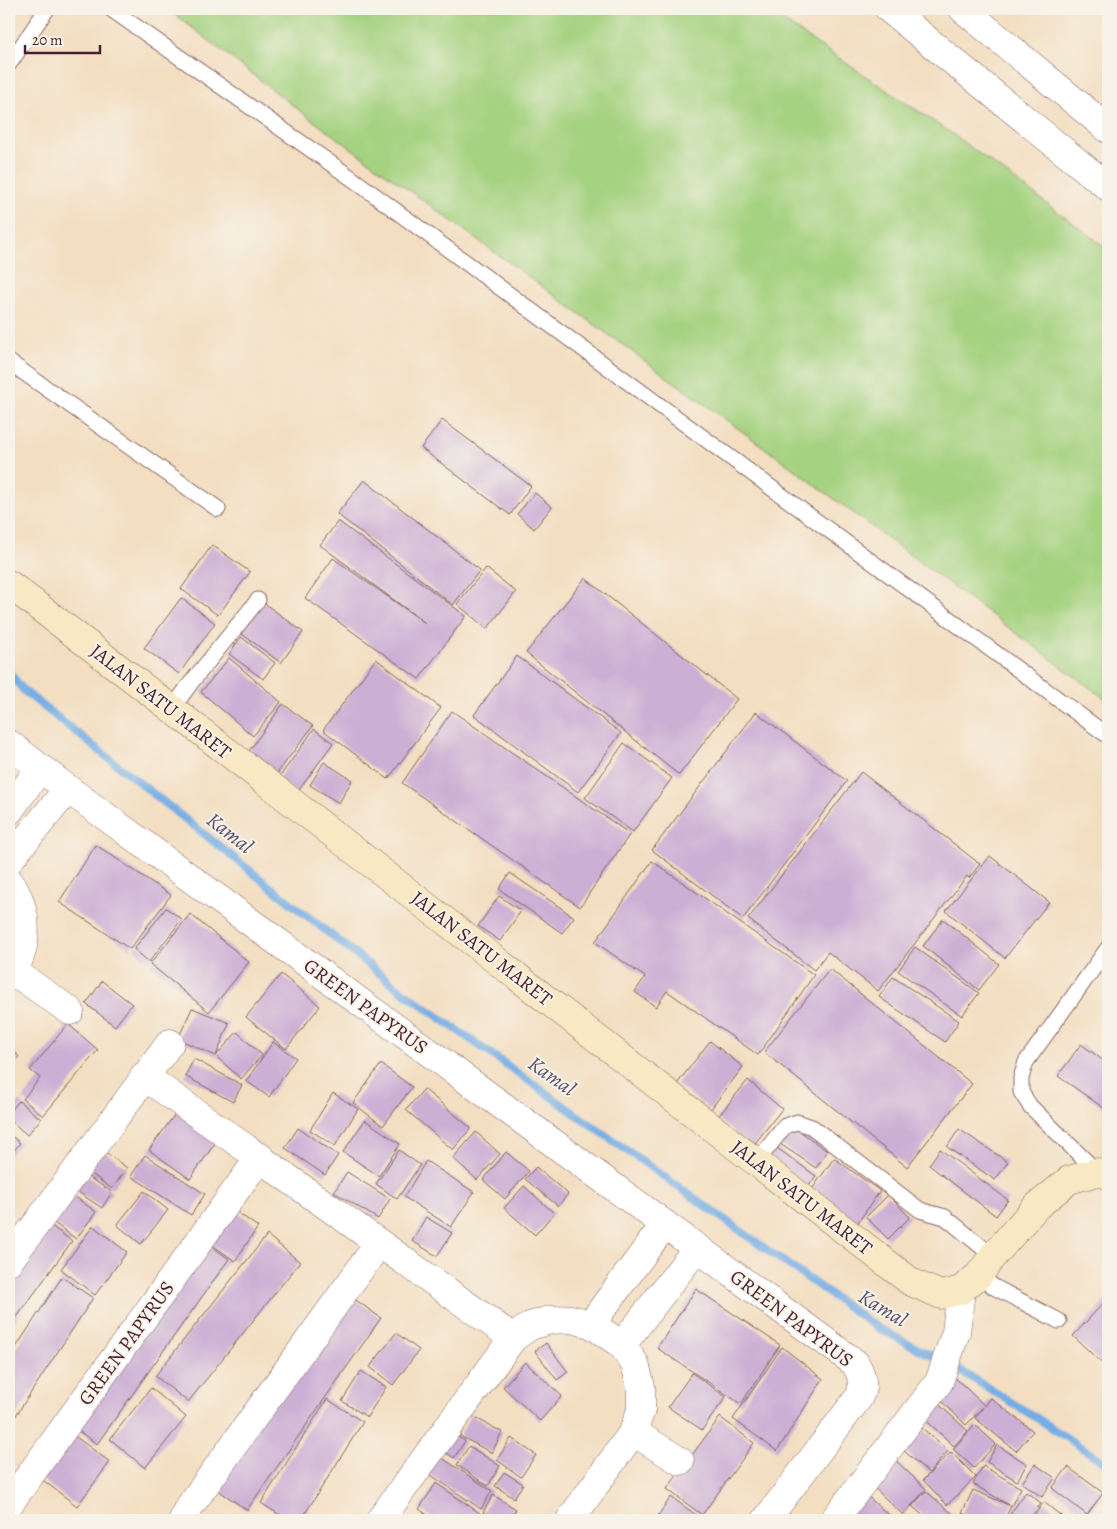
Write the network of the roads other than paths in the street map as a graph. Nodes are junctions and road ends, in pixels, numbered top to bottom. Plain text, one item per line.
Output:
1 (47, 9) edge
2 (111, 9) edge
3 (963, 9) edge
4 (904, 14) edge
5 (9, 64) edge
6 (1108, 129) edge
7 (1108, 188) edge
8 (9, 362) edge
9 (218, 509) dead end
10 (9, 584) edge
11 (258, 600) dead end
12 (172, 709) junction
13 (1108, 736) edge
14 (9, 744) edge
15 (40, 768) junction
16 (68, 789) junction
17 (9, 811) edge
18 (9, 860) edge
19 (9, 881) edge
20 (1108, 948) edge
21 (11, 974) edge
22 (70, 1011) dead end
23 (170, 1043) dead end
24 (144, 1076) junction
25 (260, 1158) junction
26 (757, 1161) junction
27 (1103, 1174) edge
28 (665, 1224) junction
29 (379, 1243) junction
30 (697, 1248) junction
31 (9, 1261) edge
32 (978, 1274) junction
33 (1059, 1321) dead end
34 (591, 1324) junction
35 (513, 1338) junction
36 (622, 1345) junction
37 (633, 1432) junction
38 (680, 1462) dead end
39 (9, 1504) edge
40 (183, 1520) edge
41 (380, 1520) edge
42 (570, 1520) edge
43 (766, 1520) edge
44 (834, 1520) edge

1 - 5 lane
2 - 13 lane
3 - 6 street
4 - 7 street
8 - 9 lane
10 - 12 street, JALAN SATU MARET
11 - 12 lane
12 - 26 street, JALAN SATU MARET
14 - 15 street, GREEN PAPYRUS
15 - 16 street, GREEN PAPYRUS
15 - 17 street
16 - 18 street
16 - 28 street, GREEN PAPYRUS
19 - 21 street
20 - 27 lane
21 - 22 street
23 - 24 street
24 - 25 street
24 - 31 street
25 - 29 street
25 - 39 street, GREEN PAPYRUS
26 - 32 street, JALAN SATU MARET
26 - 32 lane
27 - 32 street
28 - 30 street, GREEN PAPYRUS
28 - 34 street
29 - 35 street
29 - 40 street
30 - 36 street
30 - 43 street, GREEN PAPYRUS
32 - 33 lane
32 - 44 street
34 - 35 street
34 - 36 street
35 - 41 street
36 - 37 street
37 - 38 street
37 - 42 street

